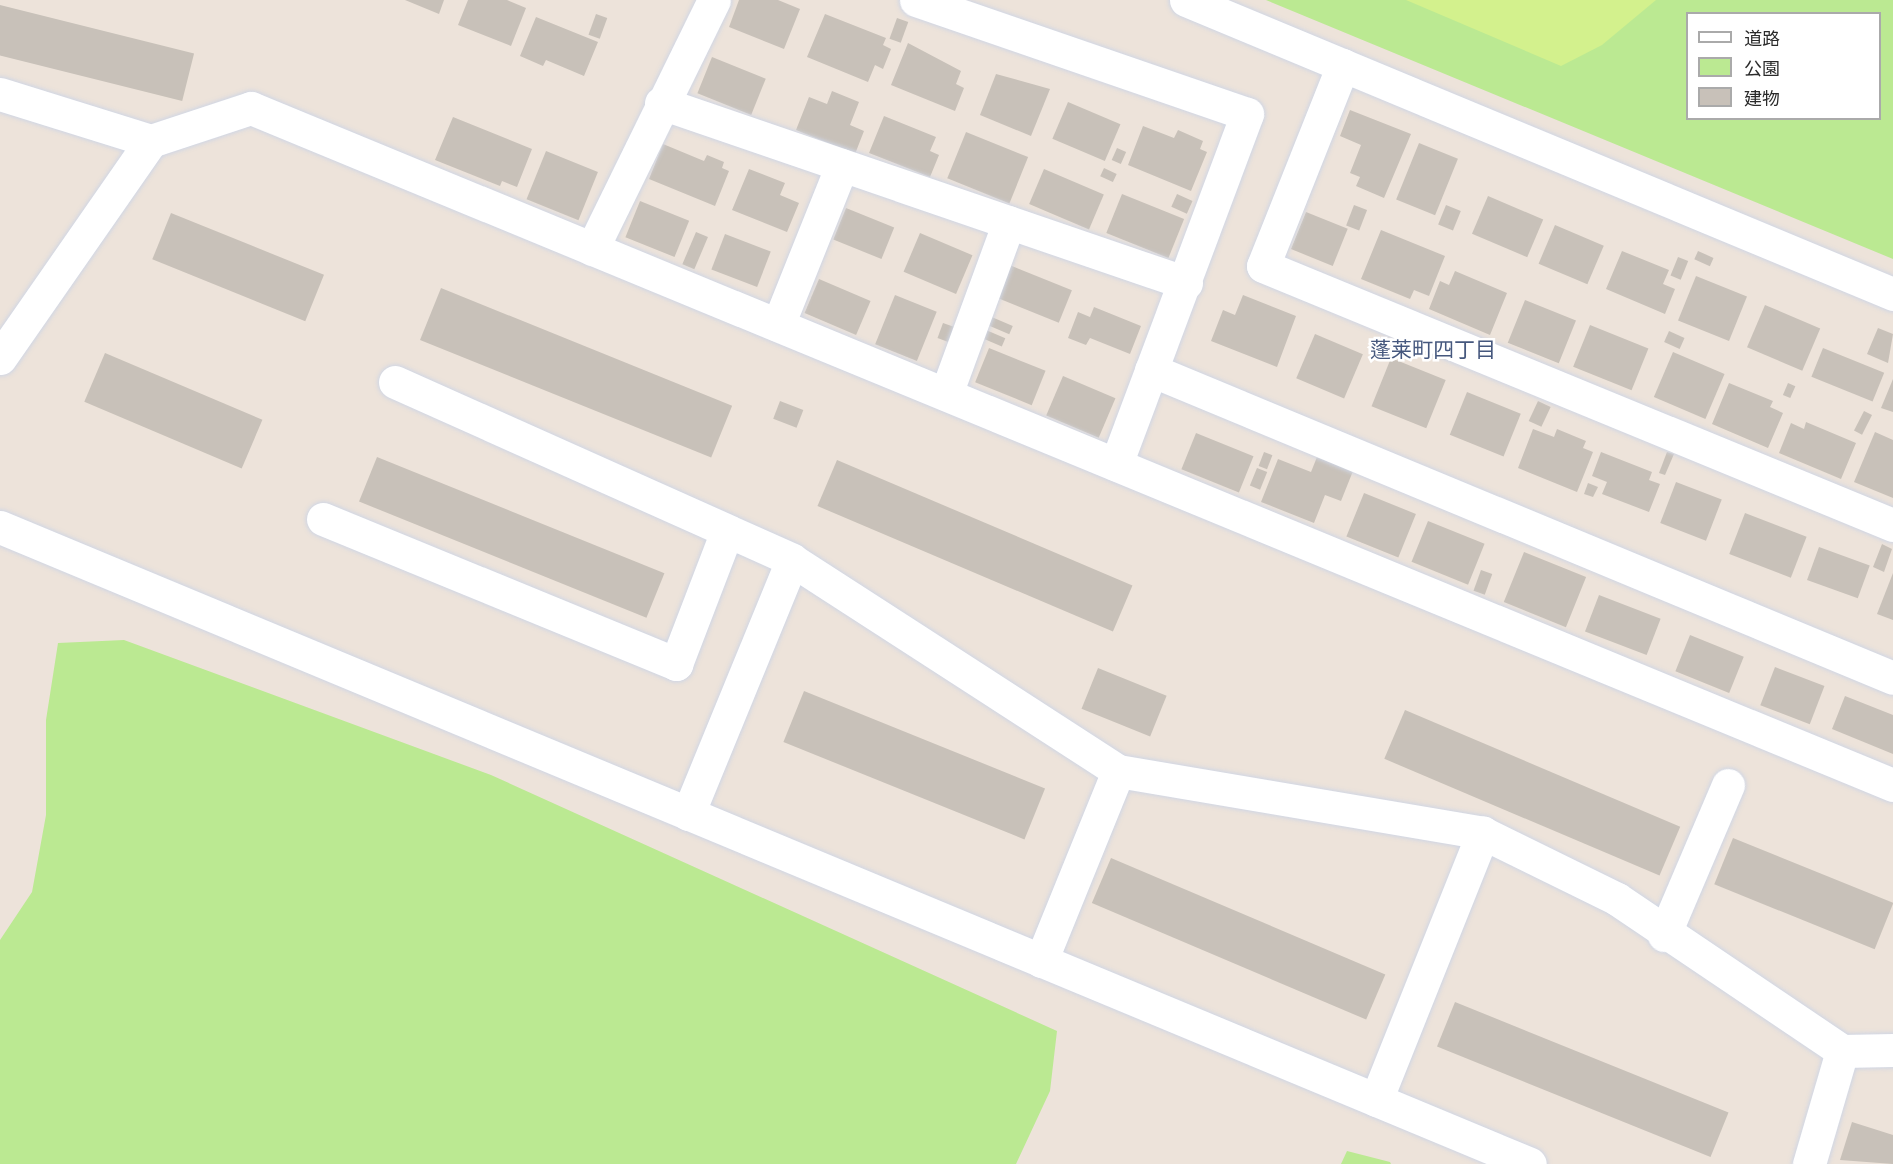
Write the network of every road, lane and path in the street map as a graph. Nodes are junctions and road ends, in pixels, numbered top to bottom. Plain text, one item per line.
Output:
1 (714, 0) edge
2 (916, 0) edge
3 (1186, 0) edge
4 (1343, 65) junction
5 (0, 94) edge
6 (661, 103) junction
7 (151, 141) junction
8 (842, 165) junction
9 (1009, 222) junction
10 (592, 249) junction
11 (1186, 283) junction
12 (1893, 294) edge
13 (778, 326) junction
14 (0, 358) edge
15 (1151, 370) junction
16 (395, 382) dead end
17 (946, 394) junction
18 (1116, 464) junction
19 (323, 519) dead end
20 (1893, 525) edge
21 (0, 527) edge
22 (727, 531) junction
23 (792, 560) junction
24 (1893, 678) edge
25 (1118, 771) junction
26 (1728, 785) dead end
27 (1893, 785) edge
28 (688, 814) junction
29 (1483, 833) junction
30 (1664, 935) junction
31 (1041, 961) junction
32 (1893, 1050) edge
33 (1842, 1051) junction
34 (1376, 1100) junction
35 (1530, 1164) edge
36 (1809, 1164) edge

1 - 6 street
2 - 11 street
3 - 4 street
4 - 12 street
4 - 20 street
5 - 7 street
6 - 8 street
6 - 10 street
7 - 10 street
7 - 14 street
8 - 9 street
8 - 13 street
9 - 11 street
9 - 17 street
10 - 13 street
11 - 15 street
13 - 17 street
15 - 18 street
15 - 24 street
16 - 22 street
17 - 18 street
18 - 27 street
19 - 22 street
21 - 28 street
22 - 23 street
23 - 25 street
23 - 28 street
25 - 29 street
25 - 31 street
26 - 30 street
28 - 31 street
29 - 30 street
29 - 34 street
30 - 33 street
31 - 34 street
32 - 33 street
33 - 36 street
34 - 35 street

